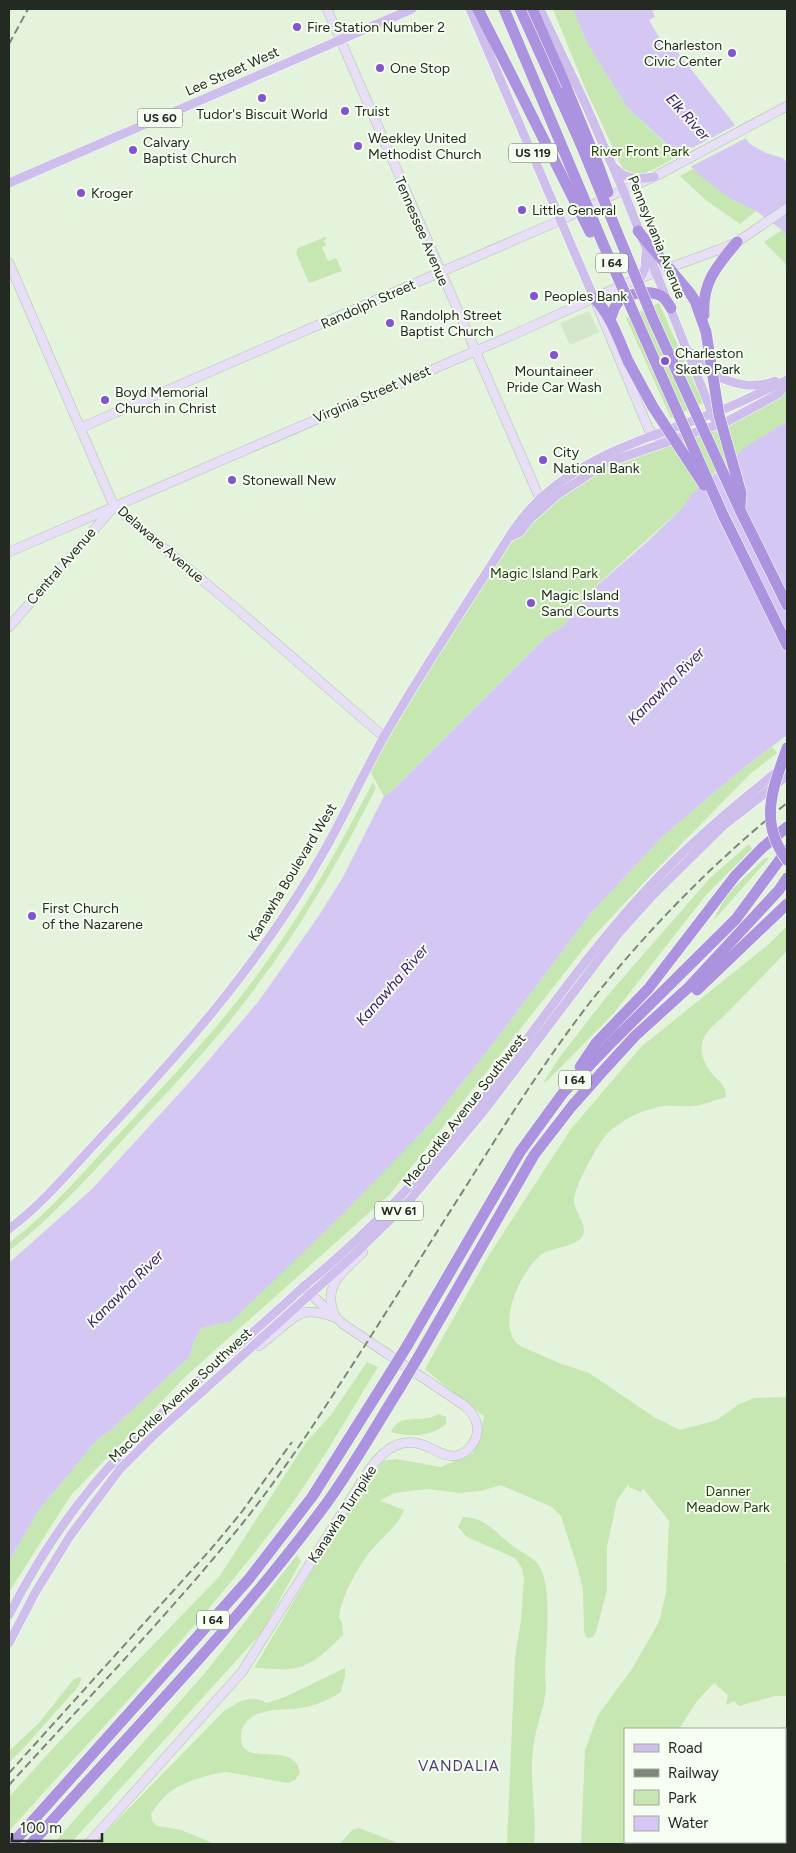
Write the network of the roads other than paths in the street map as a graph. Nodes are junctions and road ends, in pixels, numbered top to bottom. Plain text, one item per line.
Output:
1 (327, 9) edge
2 (412, 9) edge
3 (470, 9) edge
4 (478, 9) edge
5 (504, 9) edge
6 (520, 9) edge
7 (532, 9) edge
8 (540, 9) edge
9 (340, 40) junction
10 (787, 106) edge
11 (611, 162) junction
12 (654, 177) junction
13 (9, 182) edge
14 (623, 190) junction
15 (787, 208) edge
16 (561, 220) junction
17 (638, 231) junction
18 (737, 242) junction
19 (646, 249) junction
20 (9, 263) edge
21 (670, 268) junction
22 (441, 272) junction
23 (656, 272) junction
24 (636, 274) junction
25 (594, 298) junction
26 (671, 308) junction
27 (610, 320) junction
28 (706, 332) junction
29 (684, 341) junction
30 (648, 348) junction
31 (474, 350) junction
32 (787, 379) edge
33 (787, 384) edge
34 (712, 414) junction
35 (717, 425) junction
36 (80, 428) junction
37 (655, 434) junction
38 (665, 443) junction
39 (541, 503) junction
40 (114, 506) junction
41 (740, 510) junction
42 (723, 515) junction
43 (9, 552) edge
44 (787, 604) edge
45 (9, 628) edge
46 (785, 641) edge
47 (787, 652) edge
48 (384, 736) junction
49 (787, 748) edge
50 (787, 764) edge
51 (787, 776) edge
52 (787, 827) edge
53 (787, 850) edge
54 (787, 860) edge
55 (787, 878) edge
56 (787, 904) edge
57 (635, 1036) junction
58 (563, 1093) junction
59 (9, 1230) edge
60 (379, 1231) junction
61 (303, 1287) junction
62 (311, 1294) junction
63 (336, 1318) junction
64 (240, 1357) junction
65 (9, 1615) edge
66 (9, 1643) edge
67 (12, 1844) edge
68 (31, 1844) edge
69 (88, 1844) edge

1 - 9 main road, Tennessee Avenue
2 - 9 main road, Lee Street West / US 60
3 - 16 main road, US 119
4 - 30 highway, bridge
5 - 30 highway, I 64, bridge
6 - 24 highway, I 64, bridge
7 - 24 highway, bridge
8 - 11 main road, Pennsylvania Avenue
9 - 13 main road, Lee Street West / US 60
9 - 22 main road, Tennessee Avenue
10 - 12 main road, Randolph Street
11 - 12 main road
11 - 14 main road, Pennsylvania Avenue
12 - 14 main road, Randolph Street
14 - 16 main road, Randolph Street
14 - 17 main road, Pennsylvania Avenue
15 - 18 main road, Virginia Street West
16 - 22 main road, Randolph Street
16 - 25 main road, US 119
17 - 19 main road, Pennsylvania Avenue
17 - 21 highway
18 - 21 main road, Virginia Street West
18 - 28 highway
19 - 23 main road, Pennsylvania Avenue
19 - 24 main road
20 - 36 main road, Delaware Avenue
21 - 23 main road, Virginia Street West
21 - 28 highway
22 - 31 main road, Tennessee Avenue
22 - 36 main road, Randolph Street
23 - 24 main road, Virginia Street West
23 - 26 main road, Pennsylvania Avenue
24 - 25 main road, Virginia Street West
24 - 41 highway, I 64, bridge
25 - 27 highway, US 119
25 - 31 main road, Virginia Street West
25 - 37 main road
26 - 27 highway
26 - 29 main road, Pennsylvania Avenue
27 - 42 highway, US 119, bridge
28 - 41 highway, bridge
29 - 32 main road
29 - 34 main road, Pennsylvania Avenue
30 - 42 highway, I 64, bridge
31 - 39 main road, Tennessee Avenue
31 - 40 main road, Virginia Street West
32 - 34 main road, Kanawha Boulevard West
33 - 35 main road, Kanawha Boulevard West
34 - 35 main road, Pennsylvania Avenue
34 - 37 main road, Kanawha Boulevard West
35 - 38 main road, Kanawha Boulevard West
36 - 40 main road, Delaware Avenue
37 - 38 main road
37 - 39 main road, Kanawha Boulevard West
38 - 39 main road, Kanawha Boulevard West
39 - 48 main road, Kanawha Boulevard West
40 - 43 main road, Virginia Street West
40 - 45 main road, Central Avenue
40 - 48 main road, Delaware Avenue
41 - 44 highway, I 64
42 - 46 highway, I 64
46 - 47 highway
48 - 59 main road, Kanawha Boulevard West
49 - 54 highway, bridge
50 - 61 main road, MacCorkle Avenue Southwest / WV 61
51 - 60 main road, MacCorkle Avenue Southwest / WV 61
52 - 58 highway
53 - 58 highway, I 64
55 - 57 highway, I 64
56 - 57 highway
57 - 68 highway, I 64, bridge
58 - 67 highway, I 64, bridge
60 - 62 main road, MacCorkle Avenue Southwest / WV 61
60 - 63 main road
61 - 62 main road, Kanawha Turnpike
61 - 65 main road, MacCorkle Avenue Southwest / WV 61
62 - 63 main road, Kanawha Turnpike
62 - 64 main road, MacCorkle Avenue Southwest / WV 61
63 - 64 main road
63 - 69 main road, Kanawha Turnpike
64 - 66 main road, MacCorkle Avenue Southwest / WV 61

